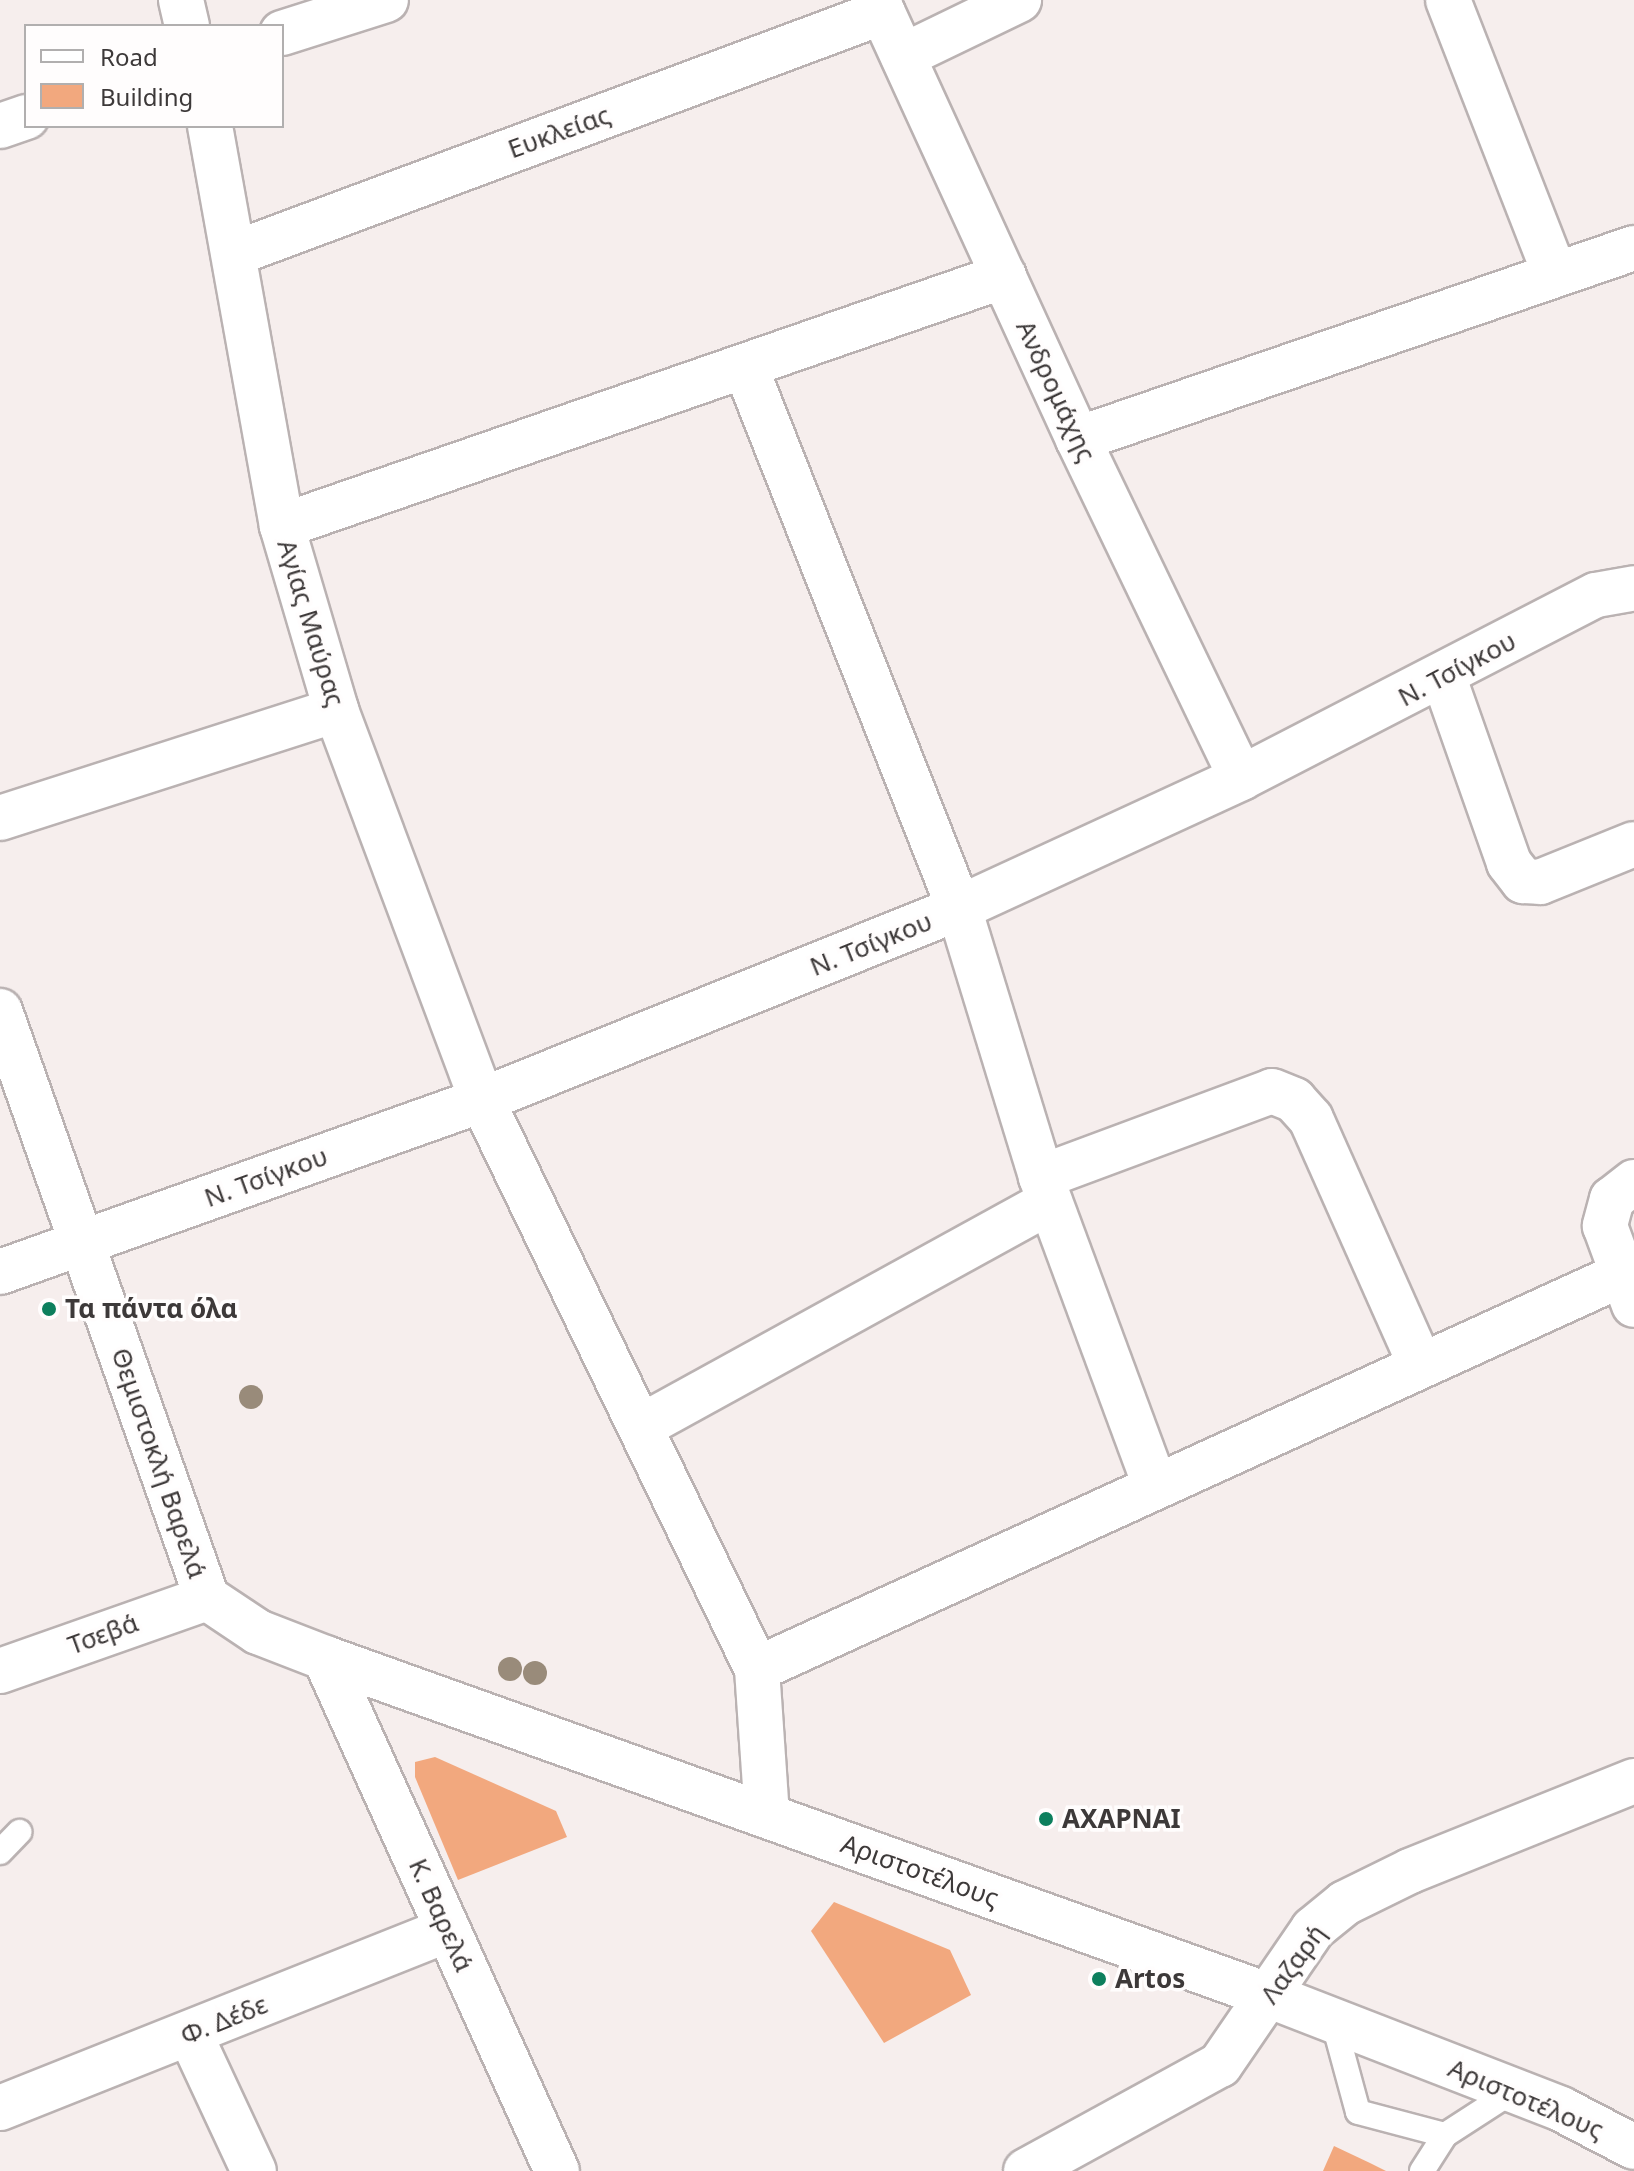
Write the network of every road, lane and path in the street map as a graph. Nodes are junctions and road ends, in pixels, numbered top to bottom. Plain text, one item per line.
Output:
1 (181, 0) edge
2 (386, 0) edge
3 (1019, 0) edge
4 (1448, 0) edge
5 (880, 6) edge
6 (187, 24) edge
7 (284, 32) edge
8 (903, 56) junction
9 (24, 118) edge
10 (0, 126) edge
11 (210, 128) edge
12 (1634, 248) edge
13 (236, 253) junction
14 (1555, 275) junction
15 (1004, 276) junction
16 (745, 366) junction
17 (1078, 439) junction
18 (282, 526) junction
19 (1634, 588) edge
20 (1444, 678) junction
21 (336, 710) junction
22 (1241, 778) junction
23 (0, 818) edge
24 (1634, 844) edge
25 (959, 908) junction
26 (0, 1011) edge
27 (482, 1100) junction
28 (1634, 1182) edge
29 (1046, 1189) junction
30 (82, 1242) junction
31 (0, 1272) edge
32 (1629, 1289) edge
33 (1421, 1366) junction
34 (642, 1426) junction
35 (1154, 1483) junction
36 (207, 1598) junction
37 (325, 1658) junction
38 (757, 1669) junction
39 (0, 1671) edge
40 (1634, 1781) edge
41 (767, 1816) junction
42 (19, 1832) dead end
43 (0, 1852) edge
44 (448, 1930) junction
45 (1270, 1996) junction
46 (1333, 2020) junction
47 (190, 2034) junction
48 (1513, 2091) junction
49 (0, 2108) edge
50 (1445, 2135) junction
51 (1634, 2147) edge
52 (254, 2171) edge
53 (557, 2171) edge
54 (1026, 2171) edge
55 (1422, 2171) edge

1 - 6 street
2 - 7 street
3 - 8 street
4 - 14 street
5 - 8 street, Ανδρομάχης
5 - 13 street, Ευκλείας
8 - 15 street, Ανδρομάχης
9 - 10 street
11 - 13 street, Αγίας Μαύρας
12 - 14 street
13 - 18 street, Αγίας Μαύρας
14 - 17 street
15 - 16 street
15 - 17 street, Ανδρομάχης
16 - 18 street
16 - 25 street
17 - 22 street, Ανδρομάχης
18 - 21 street, Αγίας Μαύρας
19 - 20 street, Ν. Τσίγκου
20 - 22 street, Ν. Τσίγκου
20 - 24 street
21 - 23 street
21 - 27 street, Αγίας Μαύρας
22 - 25 street, Ν. Τσίγκου
25 - 27 street, Ν. Τσίγκου
25 - 29 street
26 - 30 street, Θεμιστοκλή Βαρελά
27 - 30 street, Ν. Τσίγκου
27 - 34 street, Αγίας Μαύρας
28 - 32 street
29 - 33 street
29 - 34 street
29 - 35 street
30 - 31 street, Ν. Τσίγκου
30 - 36 street, Θεμιστοκλή Βαρελά
32 - 33 street
33 - 35 street
34 - 38 street, Αγίας Μαύρας
35 - 38 street
36 - 37 street, Αριστοτέλους
36 - 39 street, Τσεβά
37 - 41 street, Αριστοτέλους
37 - 44 street, Κ. Βαρελά
38 - 41 street
40 - 45 street, Λαζαρή
41 - 45 street, Αριστοτέλους
42 - 43 lane
44 - 47 street, Φ. Δέδε
44 - 53 street, Κ. Βαρελά
45 - 46 street, Αριστοτέλους
45 - 54 street, Λαζαρή
46 - 48 street, Αριστοτέλους
46 - 50 lane
47 - 49 street, Φ. Δέδε
47 - 52 street
48 - 50 lane
48 - 51 street, Αριστοτέλους
50 - 55 lane

